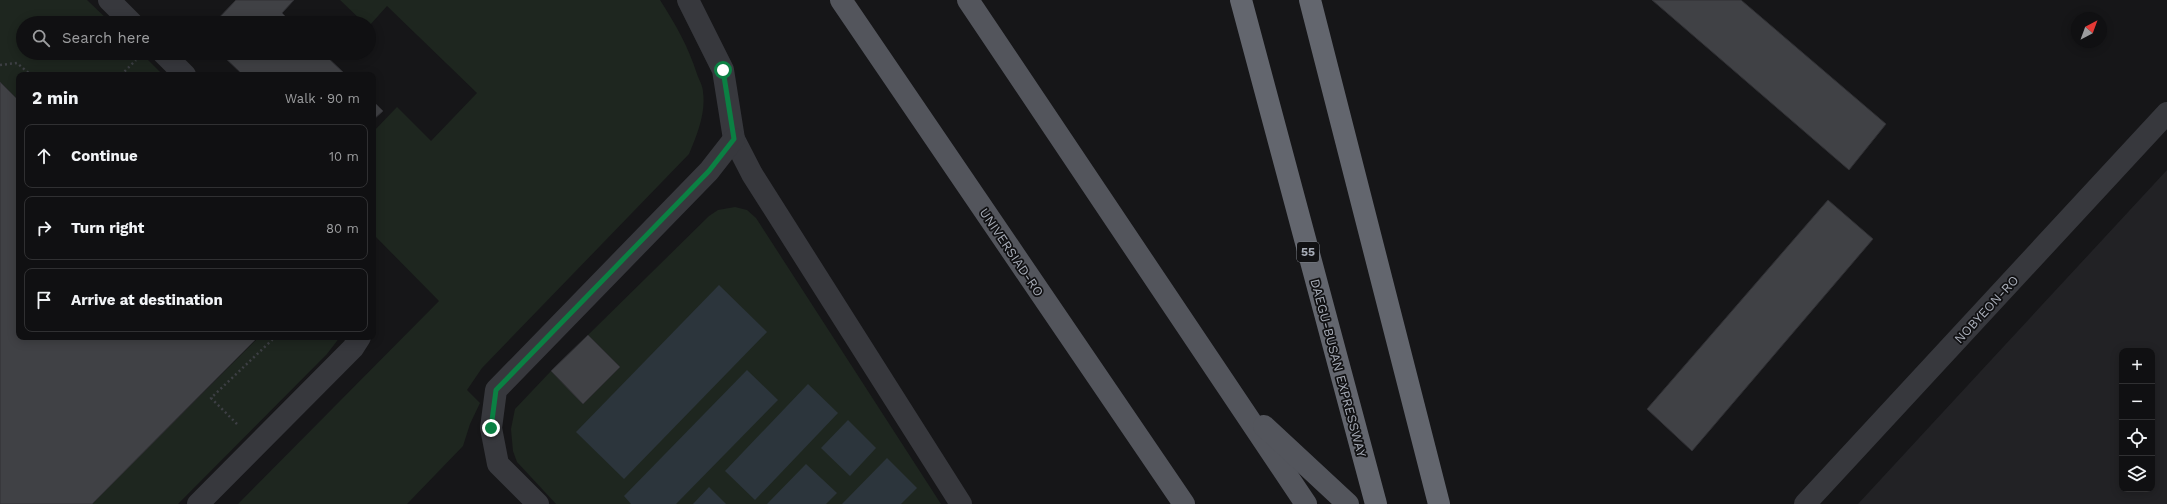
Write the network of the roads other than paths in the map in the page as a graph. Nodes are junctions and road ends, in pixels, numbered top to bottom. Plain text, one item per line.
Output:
1 (108, 0) edge
2 (688, 0) edge
3 (841, 0) edge
4 (968, 0) edge
5 (1241, 0) edge
6 (1310, 0) edge
7 (125, 16) edge
8 (170, 60) edge
9 (182, 72) edge
10 (2167, 113) edge
11 (734, 139) junction
12 (358, 340) edge
13 (1236, 400) junction
14 (198, 504) edge
15 (538, 504) edge
16 (961, 504) edge
17 (1184, 504) edge
18 (1306, 504) edge
19 (1348, 504) edge
20 (1376, 504) edge
21 (1439, 504) edge
22 (1805, 504) edge

1 - 7 street
2 - 11 street
3 - 17 main road, UNIVERSIAD-RO
4 - 13 main road
5 - 20 highway, DAEGU-BUSAN EXPRESSWAY / 55
6 - 21 highway
8 - 9 street
10 - 22 street, NOBYEON-RO
11 - 15 street
11 - 16 street
12 - 14 street
13 - 18 main road
13 - 19 main road

